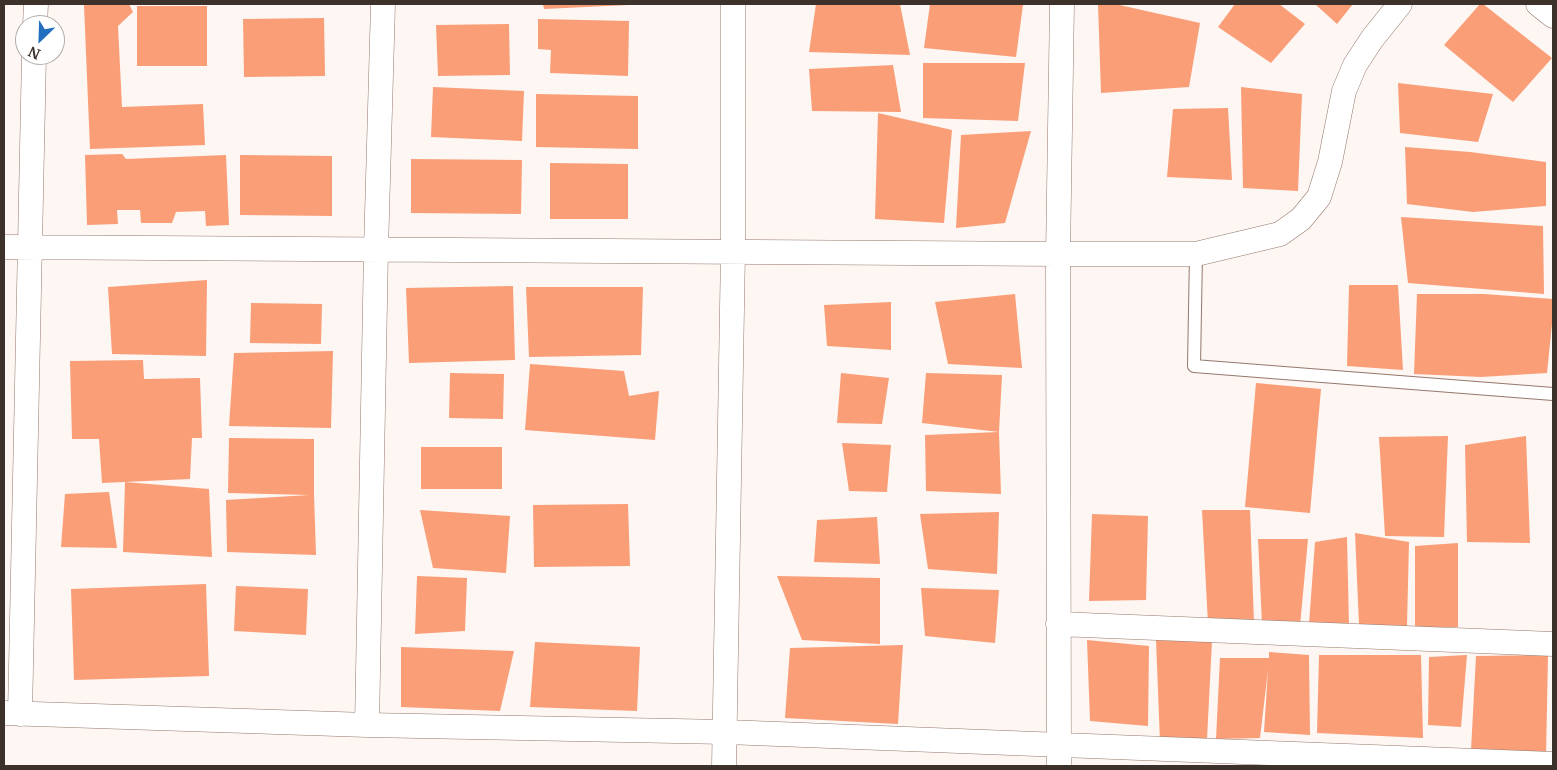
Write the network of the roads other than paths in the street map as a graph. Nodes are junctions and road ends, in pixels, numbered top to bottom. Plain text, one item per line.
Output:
1 (382, 4) edge
2 (733, 4) edge
3 (1062, 4) edge
4 (1400, 4) edge
5 (1538, 4) edge
6 (1553, 16) edge
7 (34, 65) edge
8 (4, 247) edge
9 (30, 247) junction
10 (376, 250) junction
11 (733, 251) junction
12 (1058, 254) junction
13 (1196, 254) junction
14 (1553, 394) edge
15 (1058, 624) junction
16 (1553, 644) edge
17 (12, 714) edge
18 (367, 725) junction
19 (726, 732) junction
20 (1059, 756) edge
21 (1553, 764) edge
22 (724, 766) edge

1 - 10 street
2 - 11 street
3 - 12 street
4 - 13 street
5 - 6 street
7 - 9 street
8 - 9 street
9 - 10 street
9 - 17 street
10 - 11 street
10 - 18 street
11 - 12 street
11 - 19 street
12 - 13 street
12 - 15 street
13 - 14 lane
15 - 16 street
15 - 20 street
17 - 18 street
18 - 19 street
19 - 20 street
19 - 22 street
20 - 21 street

